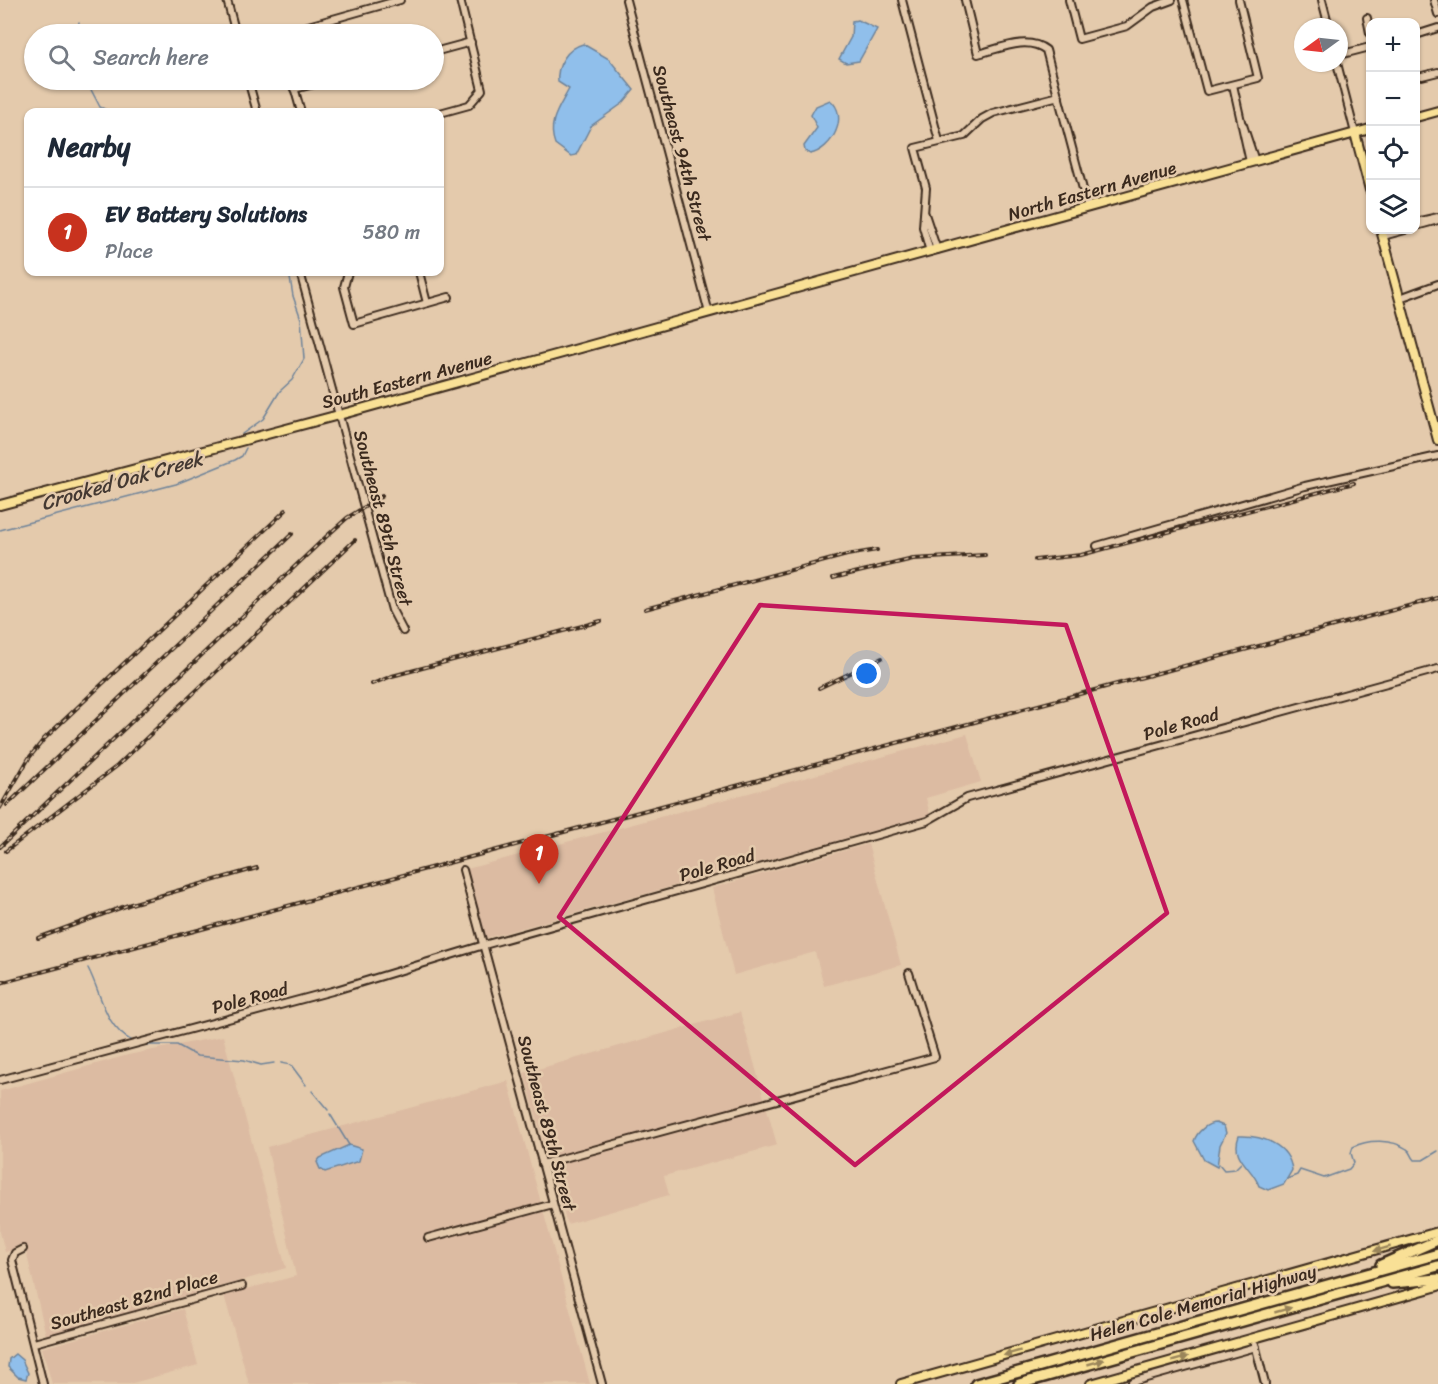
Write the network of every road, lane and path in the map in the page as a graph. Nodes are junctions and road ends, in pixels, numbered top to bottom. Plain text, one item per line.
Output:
1 (227, 0) edge
2 (400, 0) edge
3 (460, 0) edge
4 (626, 0) edge
5 (902, 0) edge
6 (965, 0) edge
7 (1069, 0) edge
8 (1172, 0) edge
9 (1183, 0) edge
10 (1239, 0) edge
11 (1322, 0) edge
12 (1434, 0) edge
13 (1438, 14) edge
14 (1327, 18) edge
15 (233, 24) edge
16 (315, 24) edge
17 (1438, 28) edge
18 (1420, 33) edge
19 (471, 42) junction
20 (1366, 48) edge
21 (444, 49) edge
22 (1348, 52) edge
23 (1339, 72) edge
24 (1438, 72) edge
25 (1422, 76) dead end
26 (1233, 85) junction
27 (251, 90) edge
28 (294, 90) edge
29 (1059, 96) junction
30 (256, 108) edge
31 (300, 108) edge
32 (1438, 111) edge
33 (444, 112) edge
34 (1420, 116) edge
35 (1366, 130) edge
36 (1355, 133) junction
37 (939, 141) junction
38 (1252, 161) junction
39 (1368, 180) edge
40 (1088, 208) junction
41 (1438, 218) edge
42 (1420, 221) edge
43 (1420, 225) edge
44 (1383, 234) edge
45 (933, 251) junction
46 (301, 276) edge
47 (347, 276) edge
48 (419, 276) edge
49 (822, 282) joint
50 (1438, 284) edge
51 (449, 297) dead end
52 (1400, 298) junction
53 (427, 303) junction
54 (709, 313) junction
55 (340, 415) junction
56 (1438, 440) edge
57 (1438, 456) edge
58 (0, 505) edge
59 (1097, 546) dead end
60 (403, 631) dead end
61 (1438, 669) edge
62 (463, 870) dead end
63 (483, 945) junction
64 (909, 973) dead end
65 (0, 1080) edge
66 (542, 1164) junction
67 (553, 1204) junction
68 (1438, 1232) edge
69 (428, 1238) dead end
70 (1438, 1240) edge
71 (23, 1250) dead end
72 (1438, 1254) edge
73 (1438, 1266) edge
74 (1360, 1276) junction
75 (1438, 1279) edge
76 (1377, 1283) junction
77 (242, 1286) dead end
78 (1438, 1286) edge
79 (34, 1343) junction
80 (1255, 1343) junction
81 (1127, 1374) junction
82 (1133, 1383) edge
83 (44, 1384) edge
84 (602, 1384) edge
85 (901, 1384) edge
86 (976, 1384) edge
87 (1019, 1384) edge
88 (1091, 1384) edge
89 (1265, 1384) edge

1 - 15 street
2 - 16 street
3 - 19 street
4 - 54 street, Southeast 94th Street
5 - 37 street
6 - 29 street
7 - 8 street
9 - 26 street
10 - 26 street
11 - 14 street
12 - 13 street
17 - 18 street
19 - 21 street
19 - 33 street
20 - 22 street
23 - 36 street
24 - 25 street
26 - 38 street
27 - 30 street
28 - 31 street
29 - 37 street
29 - 40 street
32 - 34 main road
35 - 36 main road, North Eastern Avenue
36 - 38 main road, North Eastern Avenue
36 - 39 main road
37 - 45 street
38 - 40 main road, North Eastern Avenue
40 - 45 main road, North Eastern Avenue
41 - 42 street
41 - 43 street
44 - 52 main road
45 - 49 main road, North Eastern Avenue
46 - 55 street, Southeast 89th Street
47 - 53 street
48 - 53 street
49 - 54 main road, South Eastern Avenue
50 - 52 street
51 - 53 street
52 - 56 main road
54 - 55 main road, South Eastern Avenue
55 - 58 main road, South Eastern Avenue
55 - 60 street, Southeast 89th Street
57 - 59 street
61 - 63 street, Pole Road
62 - 63 street, Southeast 89th Street
63 - 65 street, Pole Road
63 - 66 street, Southeast 89th Street
64 - 66 street
66 - 67 street, Southeast 89th Street
67 - 69 street
67 - 84 street, Southeast 89th Street
68 -> 85 main road
70 - 74 highway
71 - 79 street
72 - 74 highway, Helen Cole Memorial Highway
73 - 76 highway, Helen Cole Memorial Highway
74 - 86 highway, Helen Cole Memorial Highway
75 - 76 highway
87 -> 76 highway, Helen Cole Memorial Highway
77 - 79 street, Southeast 82nd Place
78 - 80 main road
79 - 83 street
81 -> 80 main road
80 - 82 street
80 - 89 street
81 - 82 street
81 - 88 main road

